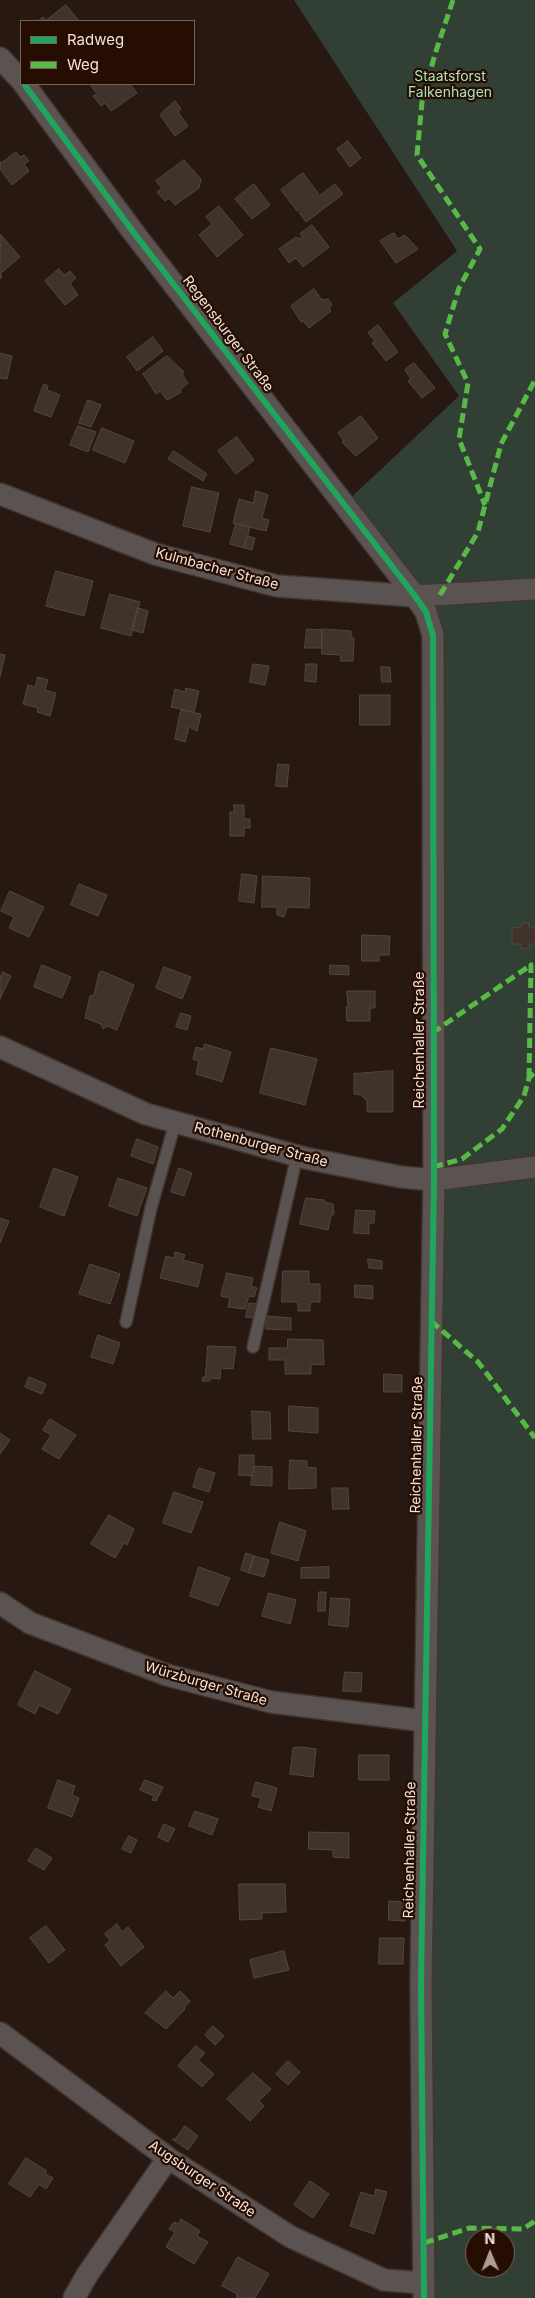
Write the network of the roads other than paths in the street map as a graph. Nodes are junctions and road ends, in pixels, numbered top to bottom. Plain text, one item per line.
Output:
1 (0, 58) edge
2 (20, 79) edge
3 (25, 85) edge
4 (0, 494) edge
5 (535, 588) edge
6 (415, 596) junction
7 (0, 1047) edge
8 (175, 1123) junction
9 (297, 1156) junction
10 (535, 1166) edge
11 (434, 1180) junction
12 (126, 1322) dead end
13 (253, 1347) dead end
14 (0, 1603) edge
15 (425, 1721) junction
16 (0, 2033) edge
17 (168, 2158) junction
18 (424, 2290) edge
19 (74, 2298) edge

1 - 2 street
3 - 6 street, Regensburger Straße
4 - 6 street, Kulmbacher Straße
5 - 6 street, Kulmbacher Straße
6 - 11 street, Reichenhaller Straße
7 - 8 street, Rothenburger Straße
8 - 9 street, Rothenburger Straße
8 - 12 lane
9 - 11 street, Rothenburger Straße
9 - 13 lane
10 - 11 street, Rothenburger Straße
11 - 15 street, Reichenhaller Straße
14 - 15 street, Würzburger Straße
15 - 18 street, Reichenhaller Straße
16 - 17 street, Augsburger Straße
17 - 18 street, Augsburger Straße
17 - 19 street

